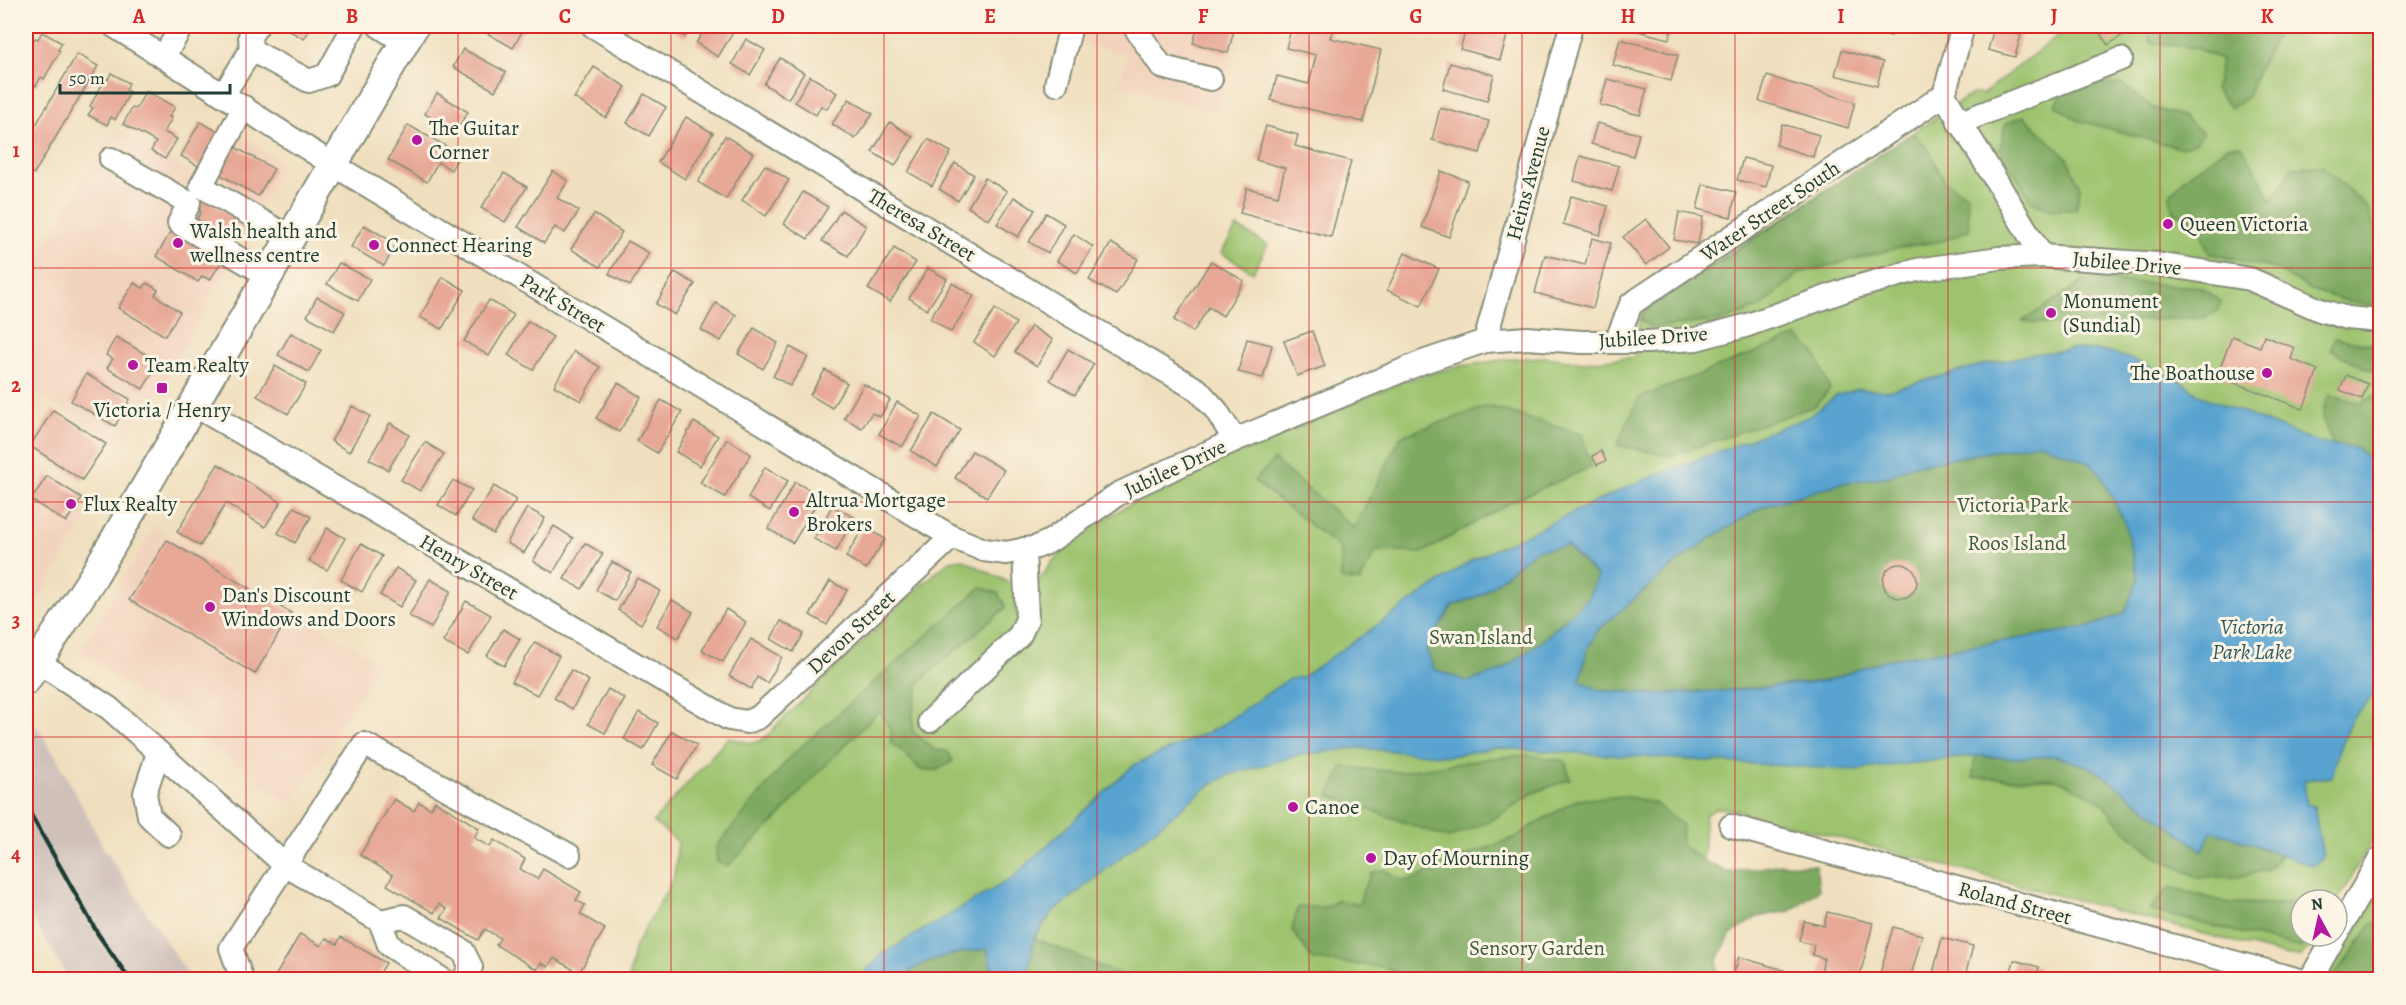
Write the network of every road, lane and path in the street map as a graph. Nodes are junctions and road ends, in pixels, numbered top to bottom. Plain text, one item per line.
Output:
1 (114, 26) edge
2 (182, 26) edge
3 (257, 26) edge
4 (354, 26) edge
5 (379, 26) edge
6 (593, 26) edge
7 (1071, 26) edge
8 (1134, 26) edge
9 (1571, 26) edge
10 (1963, 26) edge
11 (409, 34) edge
12 (251, 50) junction
13 (164, 56) junction
14 (2121, 59) dead end
15 (1211, 79) dead end
16 (1056, 84) dead end
17 (224, 94) junction
18 (1944, 95) junction
19 (244, 107) junction
20 (1959, 123) junction
21 (111, 159) dead end
22 (332, 164) junction
23 (195, 194) junction
24 (289, 237) junction
25 (2042, 256) junction
26 (267, 275) junction
27 (2380, 321) edge
28 (1485, 341) junction
29 (1616, 342) junction
30 (194, 405) junction
31 (1235, 440) junction
32 (952, 537) junction
33 (1024, 549) junction
34 (32, 671) edge
35 (930, 721) dead end
36 (747, 722) joint
37 (158, 753) junction
38 (1731, 826) dead end
39 (169, 835) dead end
40 (569, 855) dead end
41 (2380, 859) edge
42 (285, 865) junction
43 (2349, 912) edge
44 (380, 921) junction
45 (2328, 948) edge
46 (242, 980) edge
47 (443, 980) edge
48 (463, 980) edge
49 (2300, 980) edge
50 (2310, 980) edge

1 - 13 street, Park Street
2 - 13 street
3 - 12 street
4 - 12 street
5 - 11 street
6 - 31 street, Theresa Street
7 - 16 street
8 - 15 street
9 - 28 street, Heins Avenue
10 - 18 street
11 - 22 main road
12 - 17 street
13 - 17 street, Park Street
14 - 20 street
17 - 19 street, Park Street
18 - 20 street
18 - 29 street, Water Street South
19 - 22 street, Park Street
19 - 23 street
20 - 25 street
21 - 23 street
22 - 24 main road
22 - 32 street, Park Street
23 - 24 street
23 - 26 street
24 - 26 main road
25 - 27 street, Jubilee Drive
25 - 29 street, Jubilee Drive
26 - 30 main road
28 - 29 street, Jubilee Drive
28 - 31 street, Jubilee Drive
30 - 34 main road
30 - 36 street, Henry Street
31 - 33 street, Jubilee Drive
32 - 33 street, Park Street
32 - 36 street, Devon Street
33 - 35 street
34 - 37 street
37 - 39 street
37 - 42 street
38 - 49 street, Roland Street
40 - 42 street
41 - 43 street
42 - 44 street
42 - 46 street
44 - 47 street
44 - 48 street
45 - 50 street

